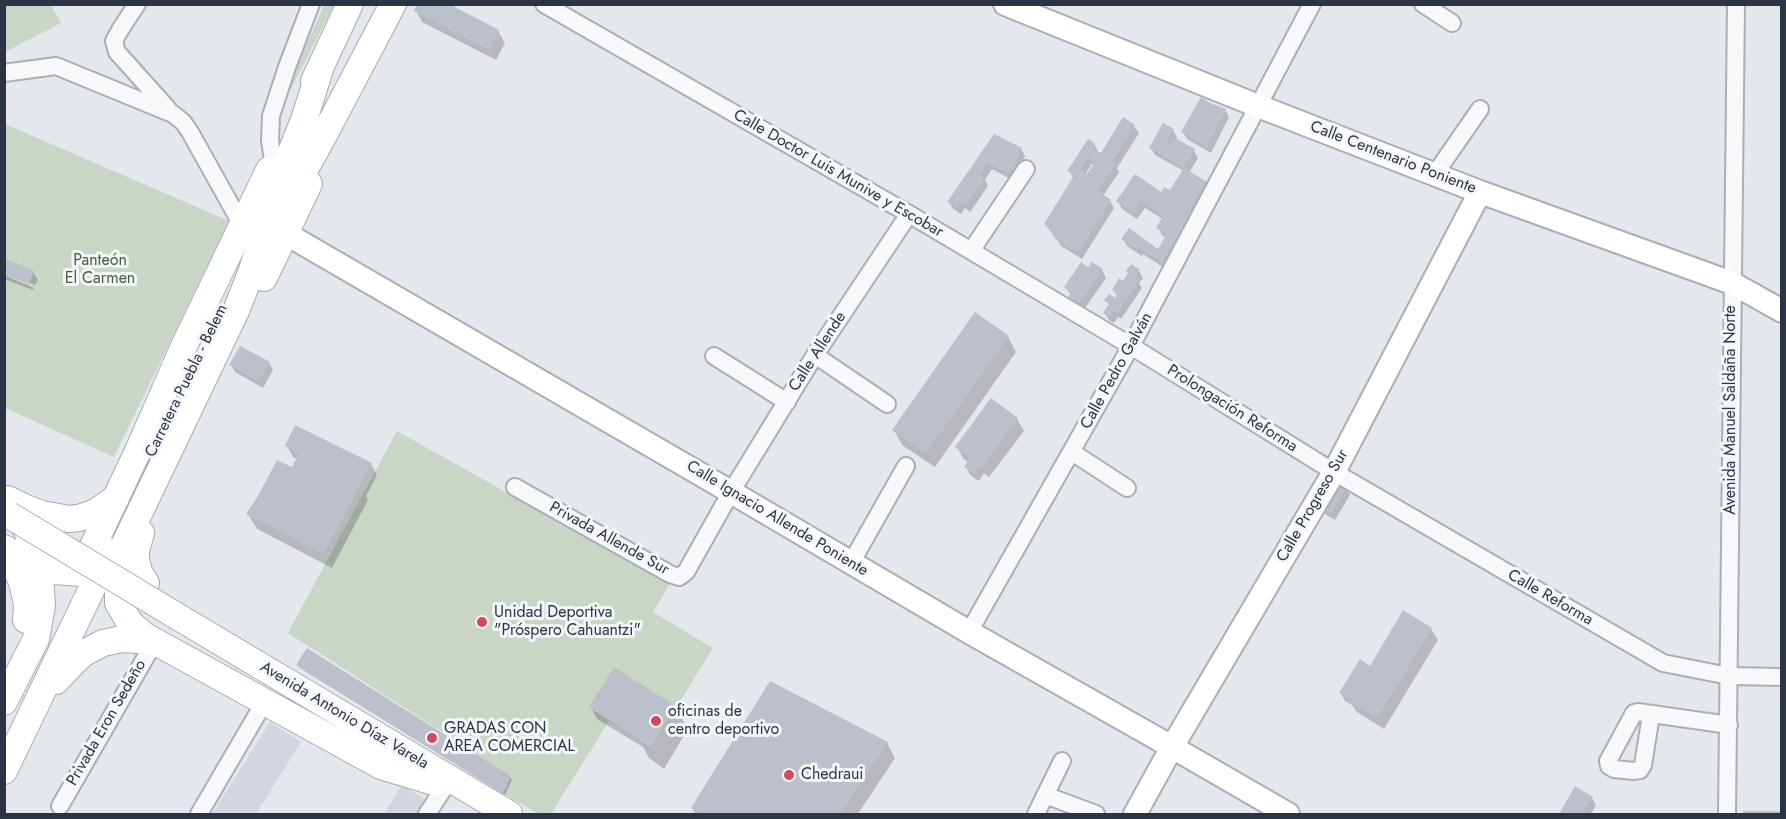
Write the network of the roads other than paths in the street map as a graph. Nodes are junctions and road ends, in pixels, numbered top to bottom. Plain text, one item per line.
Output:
1 (137, 4) edge
2 (311, 4) edge
3 (350, 4) edge
4 (393, 4) edge
5 (544, 4) edge
6 (1005, 4) edge
7 (1312, 4) edge
8 (1423, 4) edge
9 (1736, 4) edge
10 (1452, 23) dead end
11 (321, 66) junction
12 (4, 73) edge
13 (1258, 106) junction
14 (1480, 109) dead end
15 (173, 114) junction
16 (273, 161) junction
17 (1026, 169) dead end
18 (1435, 174) junction
19 (1480, 192) junction
20 (909, 214) junction
21 (265, 228) junction
22 (971, 251) junction
23 (1732, 283) junction
24 (1782, 311) edge
25 (1131, 346) junction
26 (714, 356) dead end
27 (815, 356) junction
28 (787, 402) junction
29 (888, 404) dead end
30 (1072, 452) junction
31 (906, 466) dead end
32 (1334, 472) junction
33 (515, 487) dead end
34 (1127, 488) dead end
35 (731, 492) junction
36 (116, 498) junction
37 (6, 510) edge
38 (4, 549) edge
39 (851, 563) junction
40 (38, 566) junction
41 (103, 571) junction
42 (147, 583) junction
43 (165, 624) junction
44 (969, 632) junction
45 (1729, 676) junction
46 (4, 677) edge
47 (1782, 677) edge
48 (39, 700) junction
49 (265, 701) junction
50 (4, 702) edge
51 (1651, 715) dead end
52 (1729, 724) junction
53 (4, 735) edge
54 (1172, 747) junction
55 (1062, 761) dead end
56 (4, 771) edge
57 (439, 785) junction
58 (1045, 795) junction
59 (60, 806) dead end
60 (199, 814) edge
61 (428, 814) edge
62 (485, 814) edge
63 (509, 814) edge
64 (1036, 814) edge
65 (1096, 814) edge
66 (1135, 814) edge
67 (1288, 814) edge
68 (1727, 814) edge

1 - 15 street
2 - 16 street
3 - 11 main road, Carretera Puebla - Belem
4 - 21 main road, Carretera Puebla - Belem
5 - 20 street, Calle Doctor Luis Munive y Escobar
6 - 13 street, Calle Centenario Poniente
7 - 13 street, Calle Pedro Galván
8 - 10 street
9 - 23 street, Avenida Manuel Saldaña Norte
11 - 16 main road, Carretera Puebla - Belem
11 - 21 main road
12 - 15 street
13 - 18 street, Calle Centenario Poniente
13 - 25 street, Calle Pedro Galván
14 - 18 street
15 - 21 street
16 - 21 main road, Carretera Puebla - Belem
17 - 22 street
18 - 19 street, Calle Centenario Poniente
19 - 23 street, Calle Centenario Poniente
19 - 32 street, Calle Progreso Sur
20 - 22 street, Calle Doctor Luis Munive y Escobar
20 - 27 street, Calle Allende
21 - 35 street, Calle Ignacio Allende Poniente
21 - 36 main road, Carretera Puebla - Belem
21 - 41 main road
22 - 25 street, Calle Doctor Luis Munive y Escobar
23 - 24 street, Calle Centenario Poniente
23 - 45 street, Avenida Manuel Saldaña Norte
25 - 30 street, Calle Pedro Galván
25 - 32 street, Prolongación Reforma
26 - 28 street
27 - 28 street, Calle Allende
27 - 29 street
28 - 35 street, Calle Allende
30 - 34 street
30 - 44 street, Calle Pedro Galván
31 - 39 street
32 - 45 street, Calle Reforma
32 - 54 street, Calle Progreso Sur
33 - 35 street, Privada Allende Sur
35 - 39 street, Calle Ignacio Allende Poniente
36 - 37 main road
36 - 41 main road, Carretera Puebla - Belem
37 - 40 main road
37 - 43 main road
38 - 40 main road
38 - 46 main road
39 - 44 street, Calle Ignacio Allende Poniente
40 - 41 main road
40 - 50 main road
41 - 42 main road
41 - 42 main road
41 - 43 main road
41 - 48 main road, Carretera Puebla - Belem
41 - 53 main road, Carretera Puebla - Belem
42 - 43 main road
43 - 48 main road
43 - 49 main road
43 - 57 main road, Avenida Antonio Díaz Varela
43 - 59 street, Privada Eron Sedeño
43 - 63 main road, Avenida Antonio Díaz Varela
44 - 54 street, Calle Ignacio Allende Poniente
45 - 47 street, Calle Reforma
45 - 52 street, Avenida Manuel Saldaña Norte
48 - 56 main road, Carretera Puebla - Belem
49 - 57 main road
49 - 60 street
51 - 52 street
52 - 68 street, Avenida Manuel Saldaña Norte
54 - 66 street, Calle Progreso Sur
54 - 67 street, Calle Ignacio Allende Poniente
55 - 58 street
57 - 61 street
57 - 62 main road, Avenida Antonio Díaz Varela
58 - 64 street
58 - 65 street

